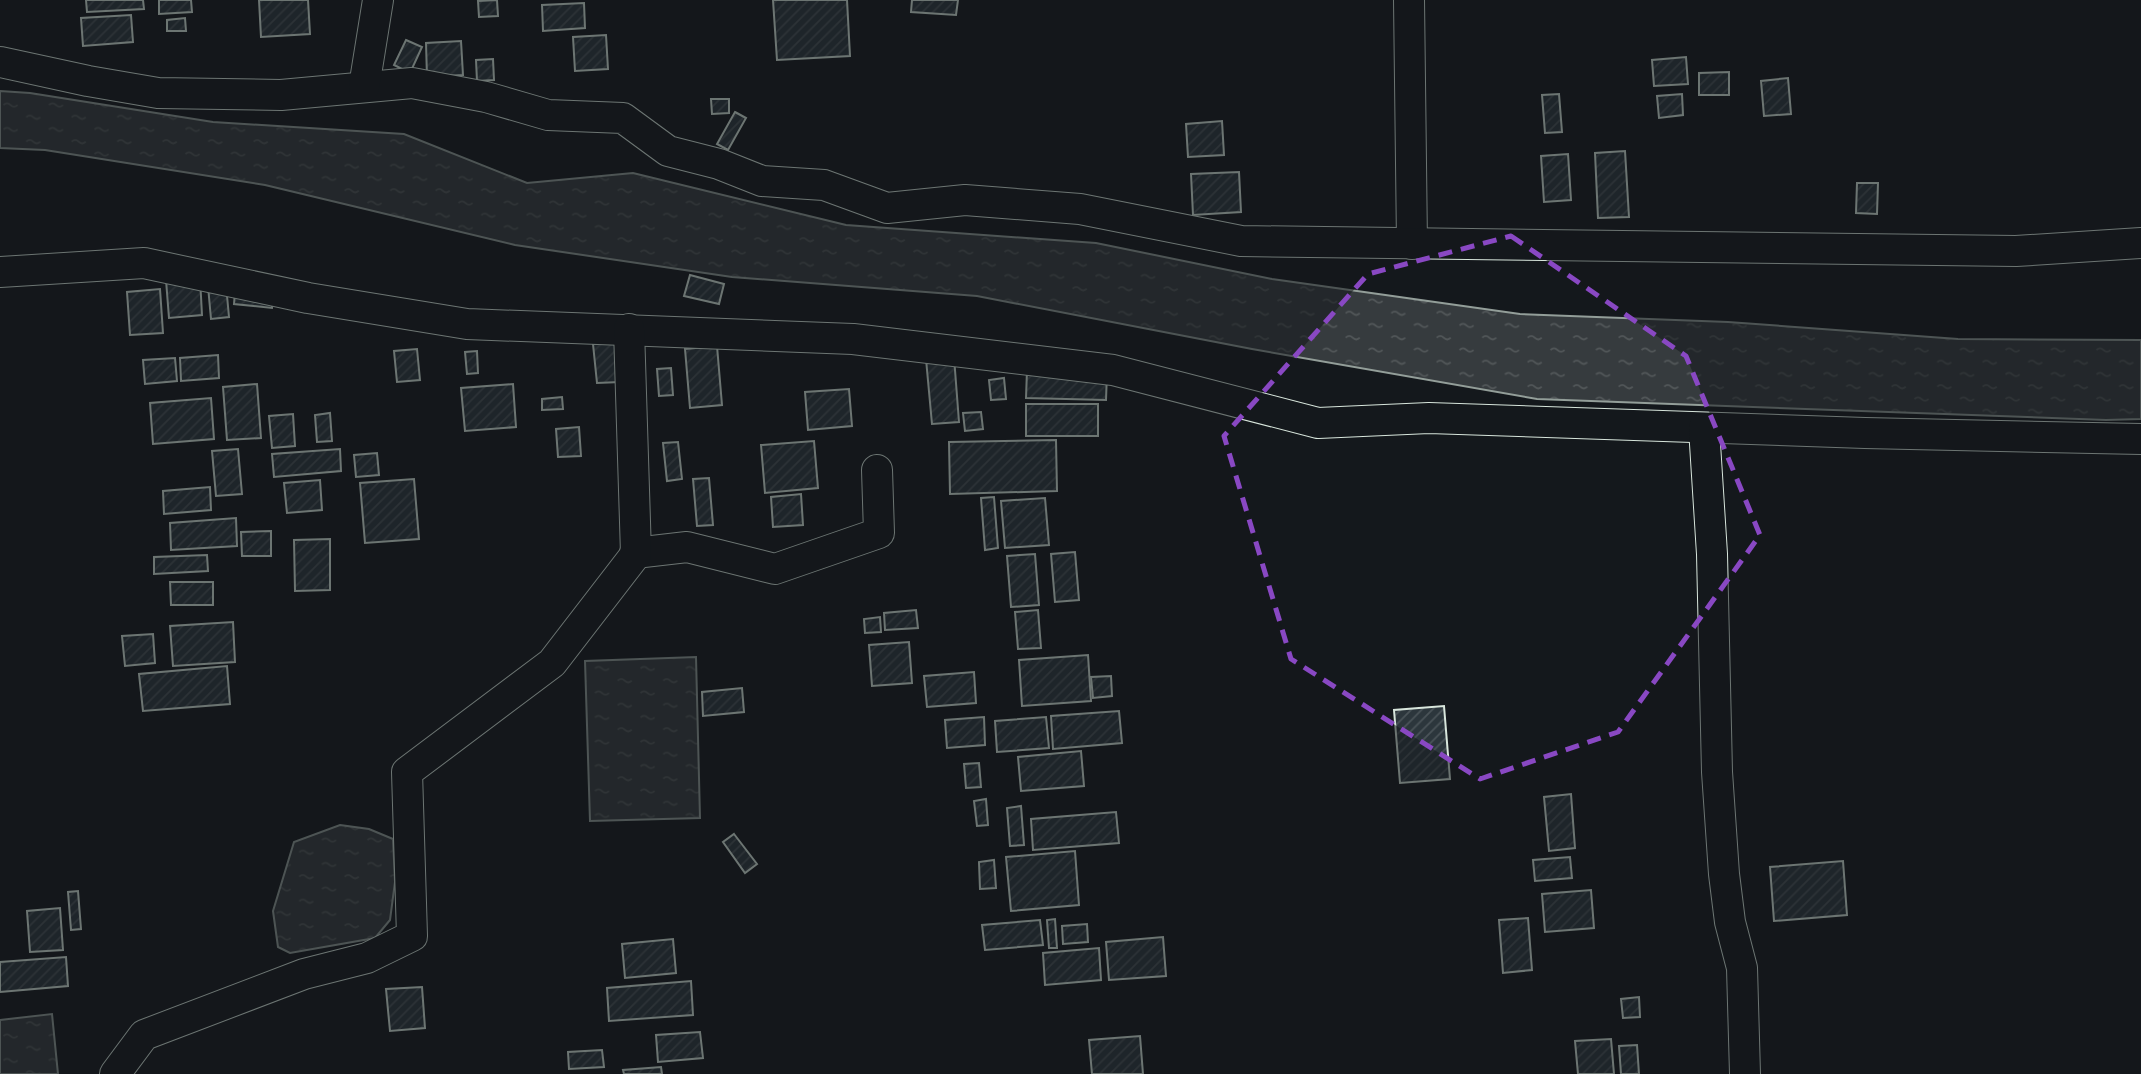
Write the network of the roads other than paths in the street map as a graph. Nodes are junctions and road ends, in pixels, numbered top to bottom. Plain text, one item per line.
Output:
1 (378, 0) edge
2 (1409, 0) edge
3 (0, 62) edge
4 (365, 86) junction
5 (2141, 243) edge
6 (1412, 244) junction
7 (0, 272) edge
8 (629, 329) junction
9 (1704, 428) junction
10 (2141, 439) edge
11 (877, 470) dead end
12 (635, 553) junction
13 (115, 1074) edge
14 (1745, 1074) edge

1 - 4 street
2 - 6 street
3 - 4 street
4 - 6 street
5 - 6 street
7 - 8 street
8 - 9 street
8 - 12 street
9 - 10 street
9 - 14 street
11 - 12 street
12 - 13 street

